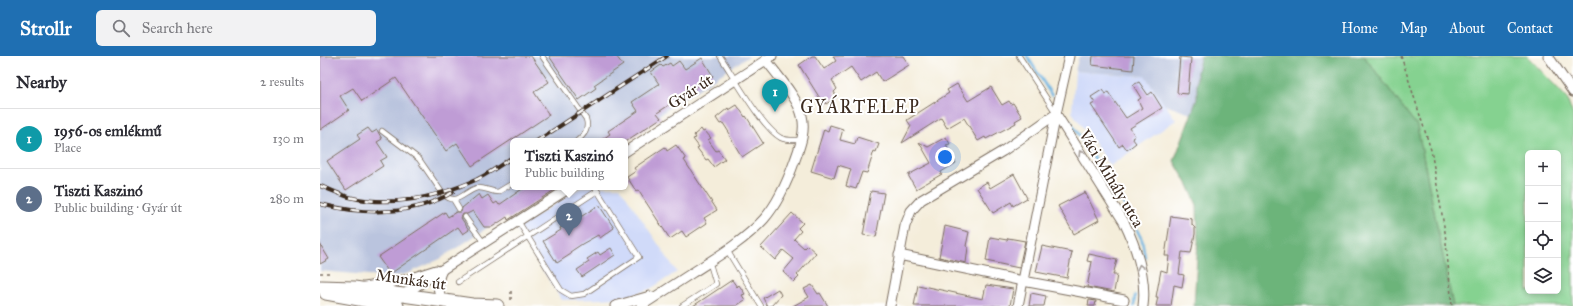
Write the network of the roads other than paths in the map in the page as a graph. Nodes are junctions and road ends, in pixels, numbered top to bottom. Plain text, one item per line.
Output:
1 (542, 56) edge
2 (721, 56) edge
3 (1019, 56) edge
4 (1069, 56) edge
5 (1548, 56) edge
6 (769, 58) edge
7 (736, 79) junction
8 (1573, 92) edge
9 (1056, 114) junction
10 (382, 131) dead end
11 (580, 138) edge
12 (802, 140) junction
13 (628, 150) edge
14 (510, 185) edge
15 (566, 190) edge
16 (595, 190) edge
17 (597, 190) edge
18 (453, 199) junction
19 (460, 209) dead end
20 (465, 217) dead end
21 (518, 221) junction
22 (528, 237) junction
23 (484, 243) junction
24 (727, 250) junction
25 (899, 255) junction
26 (708, 262) junction
27 (452, 264) junction
28 (442, 270) junction
29 (1023, 281) junction
30 (458, 282) dead end
31 (320, 287) edge
32 (354, 288) junction
33 (320, 292) edge
34 (661, 293) junction
35 (1124, 300) dead end
36 (395, 302) edge
37 (653, 302) edge
38 (445, 303) edge
39 (473, 305) edge
40 (497, 306) edge
41 (615, 306) edge
42 (641, 306) edge
43 (682, 306) edge
44 (761, 306) edge
45 (890, 306) edge
46 (1018, 306) edge
47 (1142, 306) edge

1 - 11 lane
2 - 7 lane
3 - 9 lane
4 - 9 street
5 - 8 street
6 - 7 street, Gyár út
6 - 12 street
7 - 12 lane
7 - 13 street, Gyár út
9 - 25 street
9 - 29 street
47 -> 9 street, Váci Mihály utca
10 - 18 lane
12 - 24 street
14 - 18 lane
15 - 21 street
16 - 22 lane
17 - 22 lane
18 - 19 lane
20 - 23 lane
21 - 22 lane
21 - 23 street
22 - 30 lane
23 - 27 street
24 - 26 street
24 - 44 lane
25 - 29 street
25 - 45 street
26 - 34 street
26 - 43 lane
27 - 28 street
27 - 32 street
28 - 36 street
28 - 38 street
29 - 35 street
29 - 46 street
31 - 32 main road, Munkás út
32 - 36 main road, Munkás út
33 - 36 main road, Munkás út
34 - 37 street
34 - 41 street
36 - 38 main road, Munkás út
37 - 42 street
38 - 39 main road, Munkás út
39 - 40 main road, Munkás út

